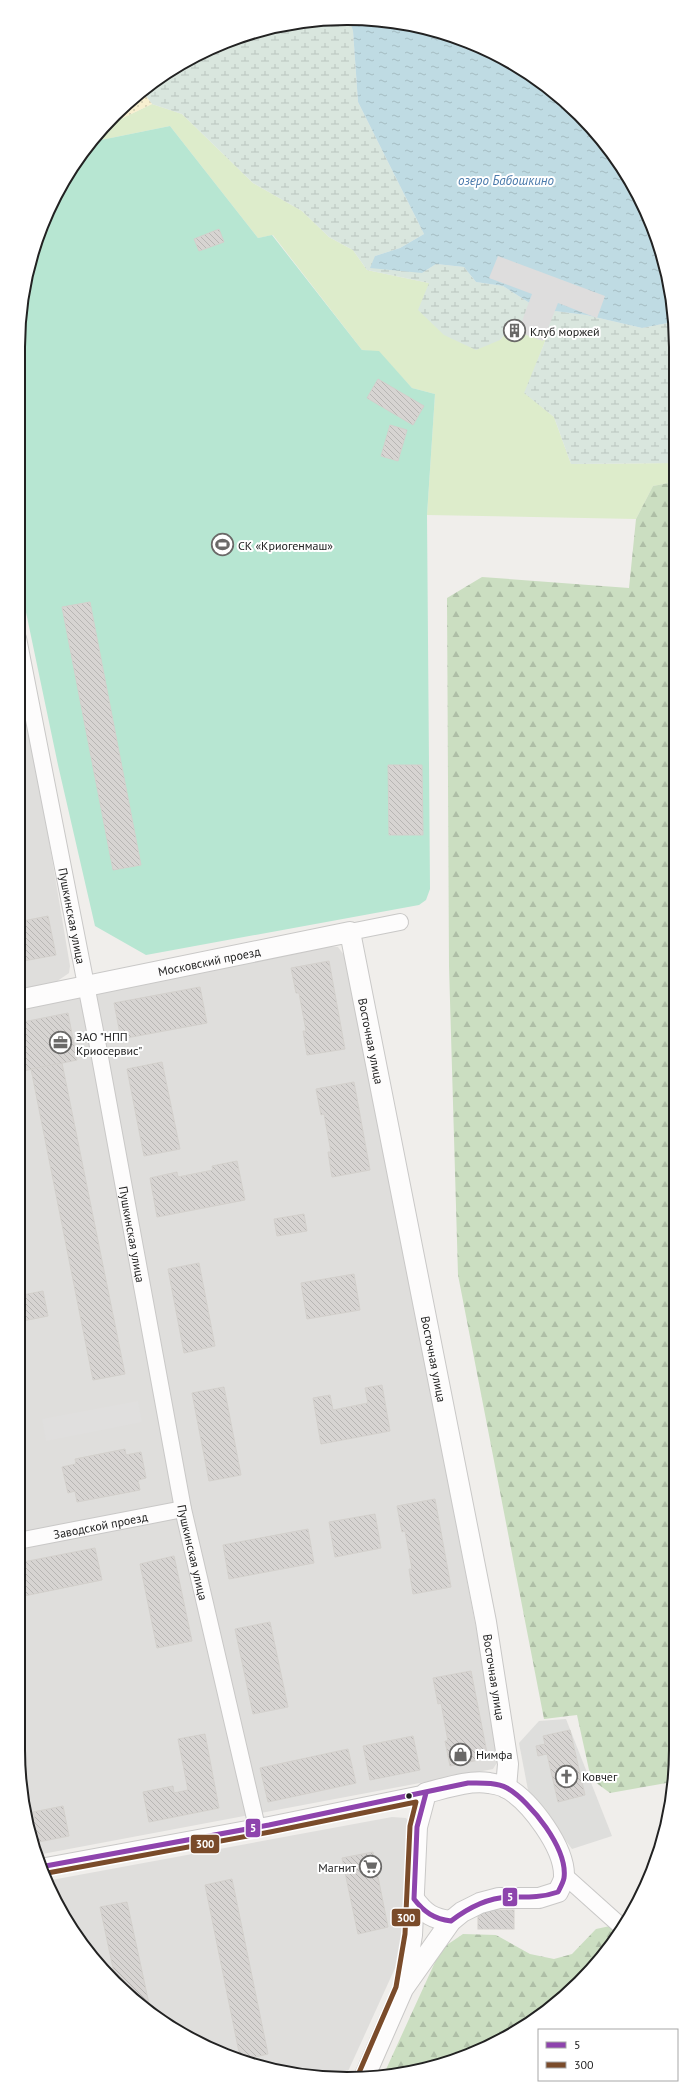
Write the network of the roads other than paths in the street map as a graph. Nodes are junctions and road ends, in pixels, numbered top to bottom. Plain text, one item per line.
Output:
1 (25, 674) edge
2 (400, 922) dead end
3 (350, 932) junction
4 (86, 986) junction
5 (25, 999) edge
6 (183, 1509) junction
7 (25, 1539) edge
8 (506, 1788) junction
9 (426, 1793) junction
10 (257, 1827) junction
11 (47, 1866) edge
12 (561, 1884) junction
13 (414, 1899) junction
14 (451, 1921) junction
15 (618, 1924) edge
16 (403, 1989) junction
17 (367, 2071) edge

1 - 4 street, Пушкинская улица
2 - 3 street, Московский проезд
3 - 4 street, Московский проезд
3 - 8 street, Восточная улица
4 - 5 street, Московский проезд
4 - 6 street, Пушкинская улица
6 - 7 street, Заводской проезд
6 - 10 street, Пушкинская улица
8 - 9 street
8 - 12 street
9 - 10 street
9 - 13 street
10 - 11 street
12 - 14 street
12 - 15 street
13 - 14 street
13 - 16 street
14 - 16 street
16 - 17 street

